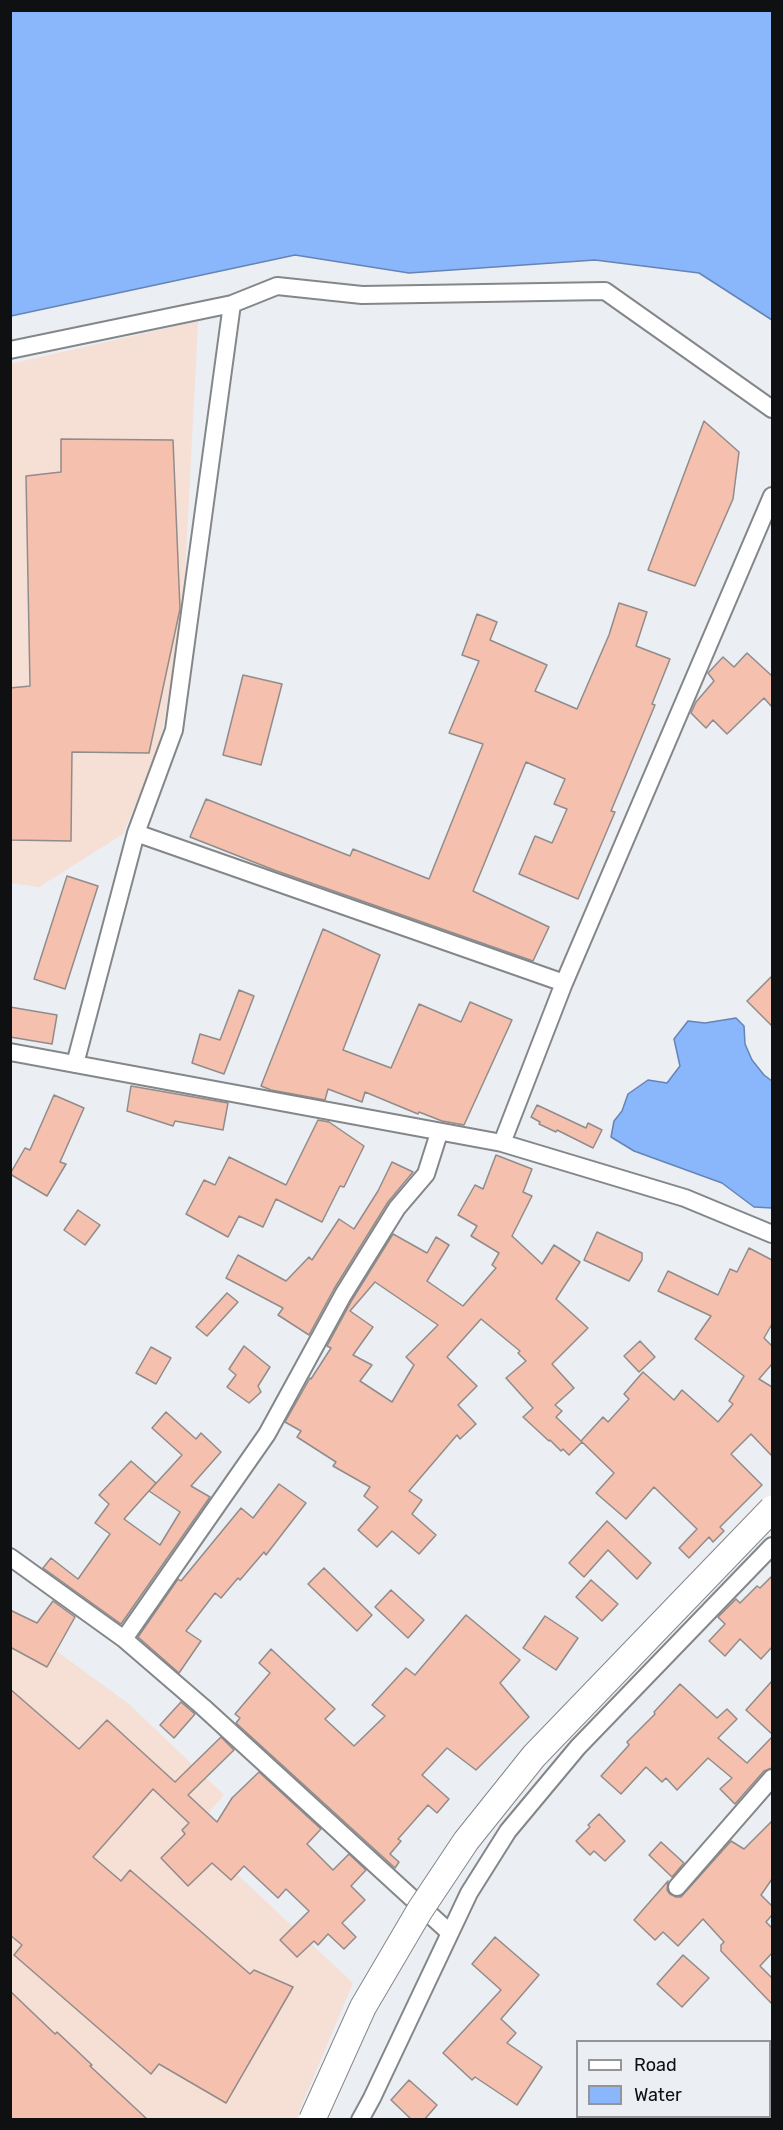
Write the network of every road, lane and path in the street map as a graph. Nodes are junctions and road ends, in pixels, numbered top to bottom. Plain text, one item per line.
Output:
1 (232, 304) junction
2 (10, 350) edge
3 (772, 409) edge
4 (772, 496) edge
5 (136, 832) junction
6 (564, 983) junction
7 (10, 1052) edge
8 (75, 1064) junction
9 (439, 1133) junction
10 (502, 1143) junction
11 (772, 1234) edge
12 (772, 1509) edge
13 (772, 1546) edge
14 (10, 1557) edge
15 (124, 1640) junction
16 (772, 1778) edge
17 (677, 1887) dead end
18 (449, 1932) junction
19 (312, 2120) edge
20 (360, 2120) edge

1 - 2 street
1 - 3 street
1 - 5 street
4 - 6 street
5 - 6 street
5 - 8 street
6 - 10 street
7 - 8 street
8 - 9 street
9 - 10 street
9 - 15 street
10 - 11 street
12 - 19 main road, bridge
13 - 18 street
14 - 15 street
15 - 18 street
16 - 17 street
18 - 20 street

